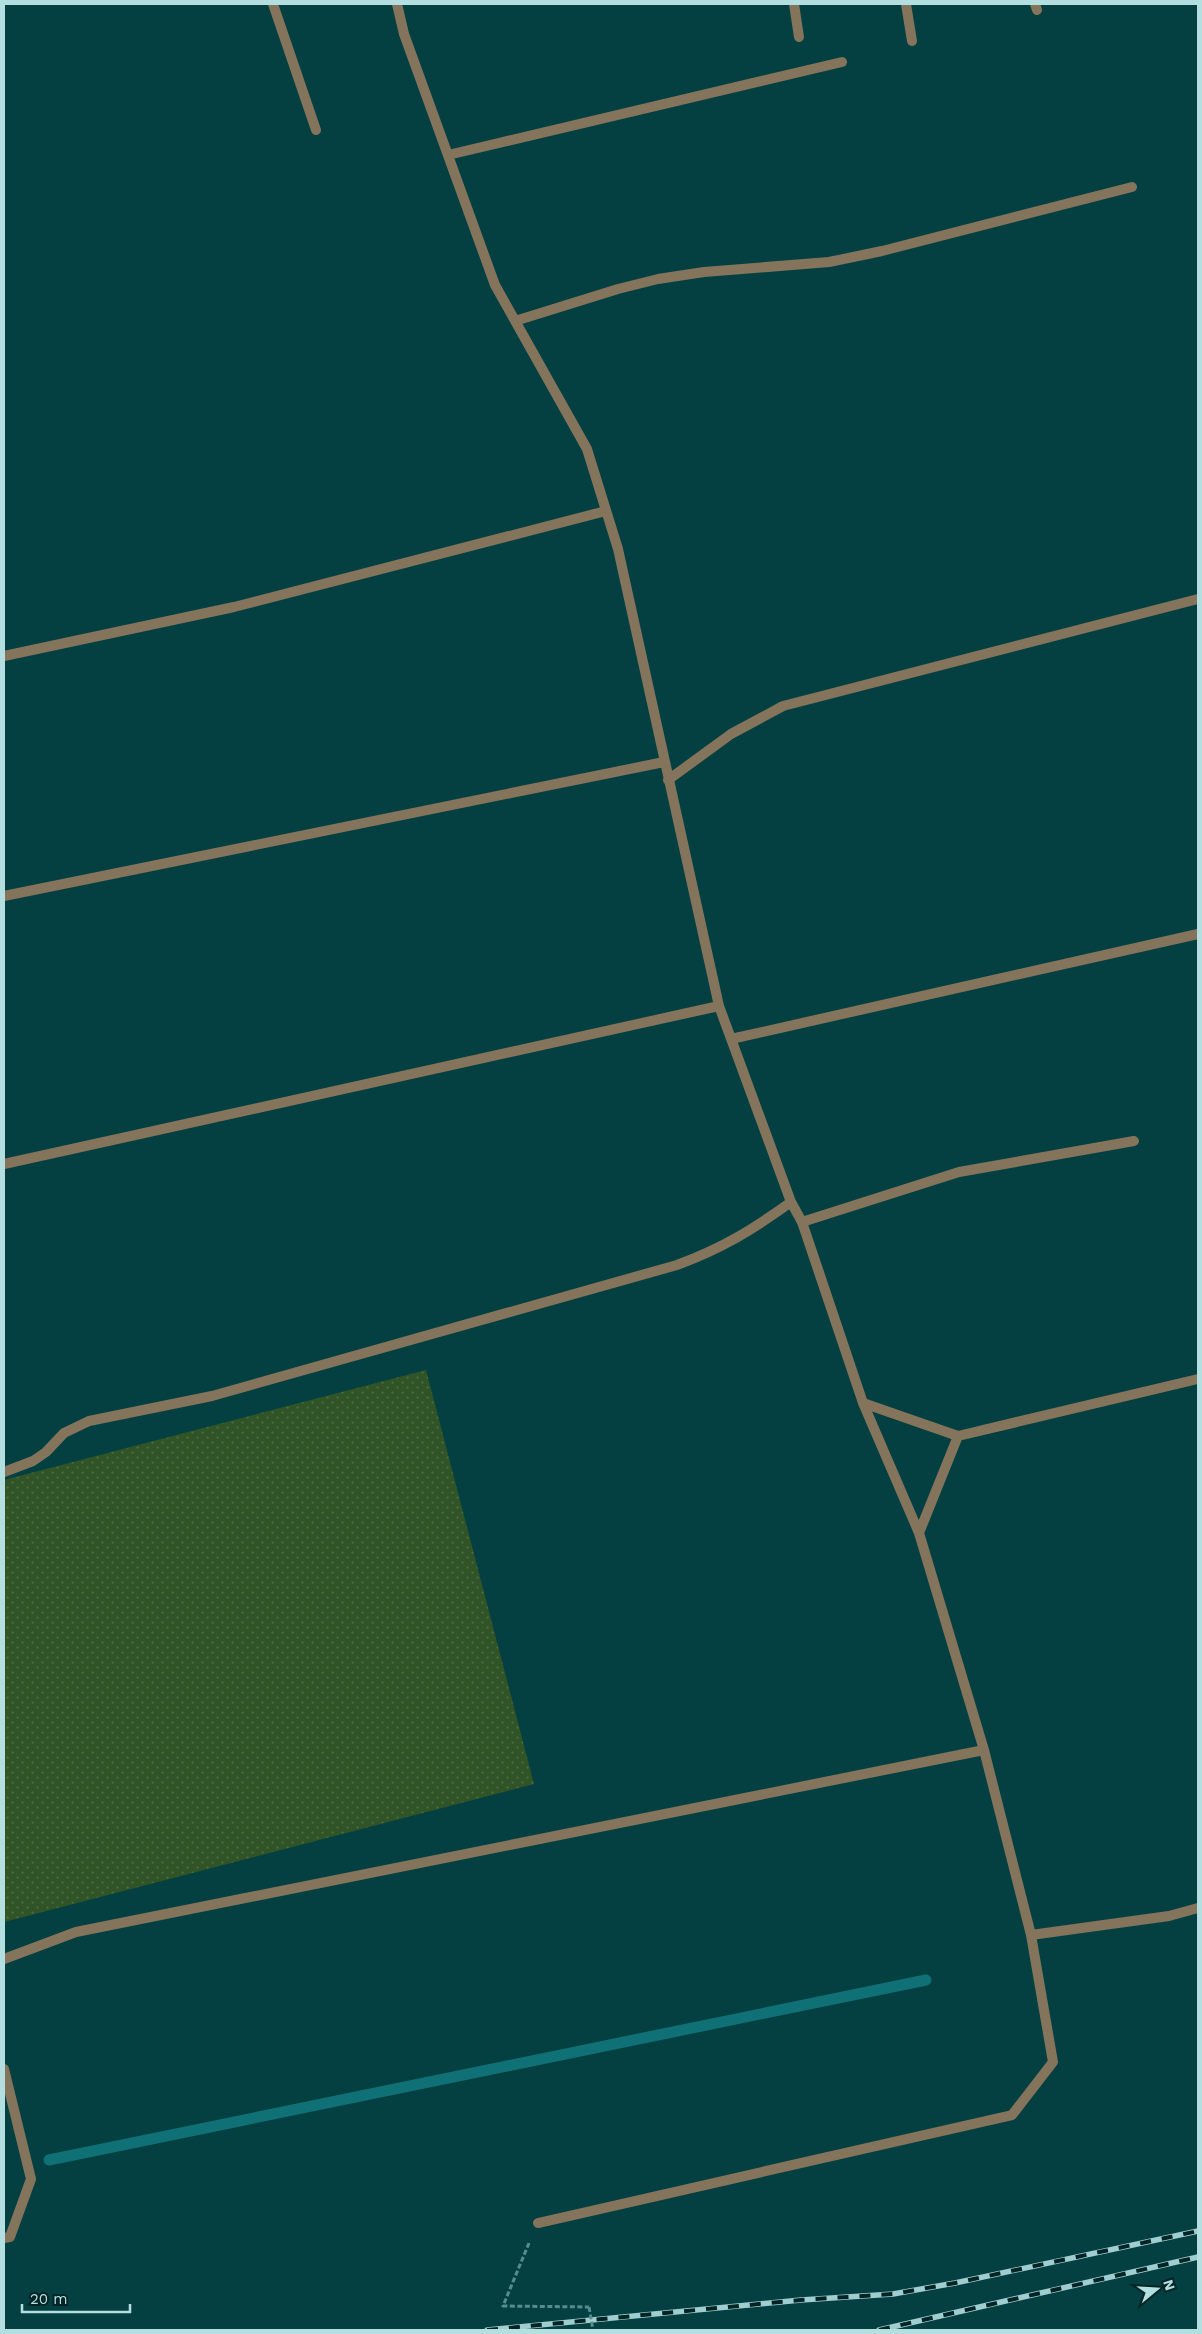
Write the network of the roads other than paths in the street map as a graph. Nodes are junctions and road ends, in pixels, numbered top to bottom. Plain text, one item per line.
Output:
1 (273, 4) edge
2 (397, 4) edge
3 (794, 4) edge
4 (906, 4) edge
5 (799, 37) dead end
6 (912, 41) dead end
7 (842, 62) dead end
8 (316, 130) dead end
9 (448, 156) junction
10 (1132, 187) dead end
11 (515, 321) junction
12 (606, 511) junction
13 (1198, 599) edge
14 (4, 656) edge
15 (664, 762) junction
16 (668, 780) junction
17 (4, 896) edge
18 (1198, 934) edge
19 (720, 1006) junction
20 (732, 1039) junction
21 (1134, 1141) dead end
22 (4, 1164) edge
23 (790, 1202) junction
24 (802, 1222) junction
25 (1198, 1379) edge
26 (863, 1403) junction
27 (958, 1436) junction
28 (4, 1472) edge
29 (919, 1532) junction
30 (984, 1750) junction
31 (1198, 1908) edge
32 (1031, 1935) junction
33 (4, 1959) edge
34 (4, 2069) edge
35 (538, 2222) road end
36 (4, 2238) edge

1 - 8 street
2 - 9 street
3 - 5 street
4 - 6 street
7 - 9 street
9 - 11 street
10 - 11 street
11 - 12 street
12 - 14 street
12 - 15 street
13 - 16 street
15 - 16 street
15 - 17 street
16 - 19 street
18 - 20 street
19 - 20 street
19 - 22 street
20 - 23 street
21 - 24 street
23 - 24 street
23 - 28 street
24 - 26 street
25 - 27 street
26 - 27 street
26 - 29 street
27 - 29 street
29 - 30 street
30 - 32 street
30 - 33 street
31 - 32 street
32 - 35 street
34 - 36 street

